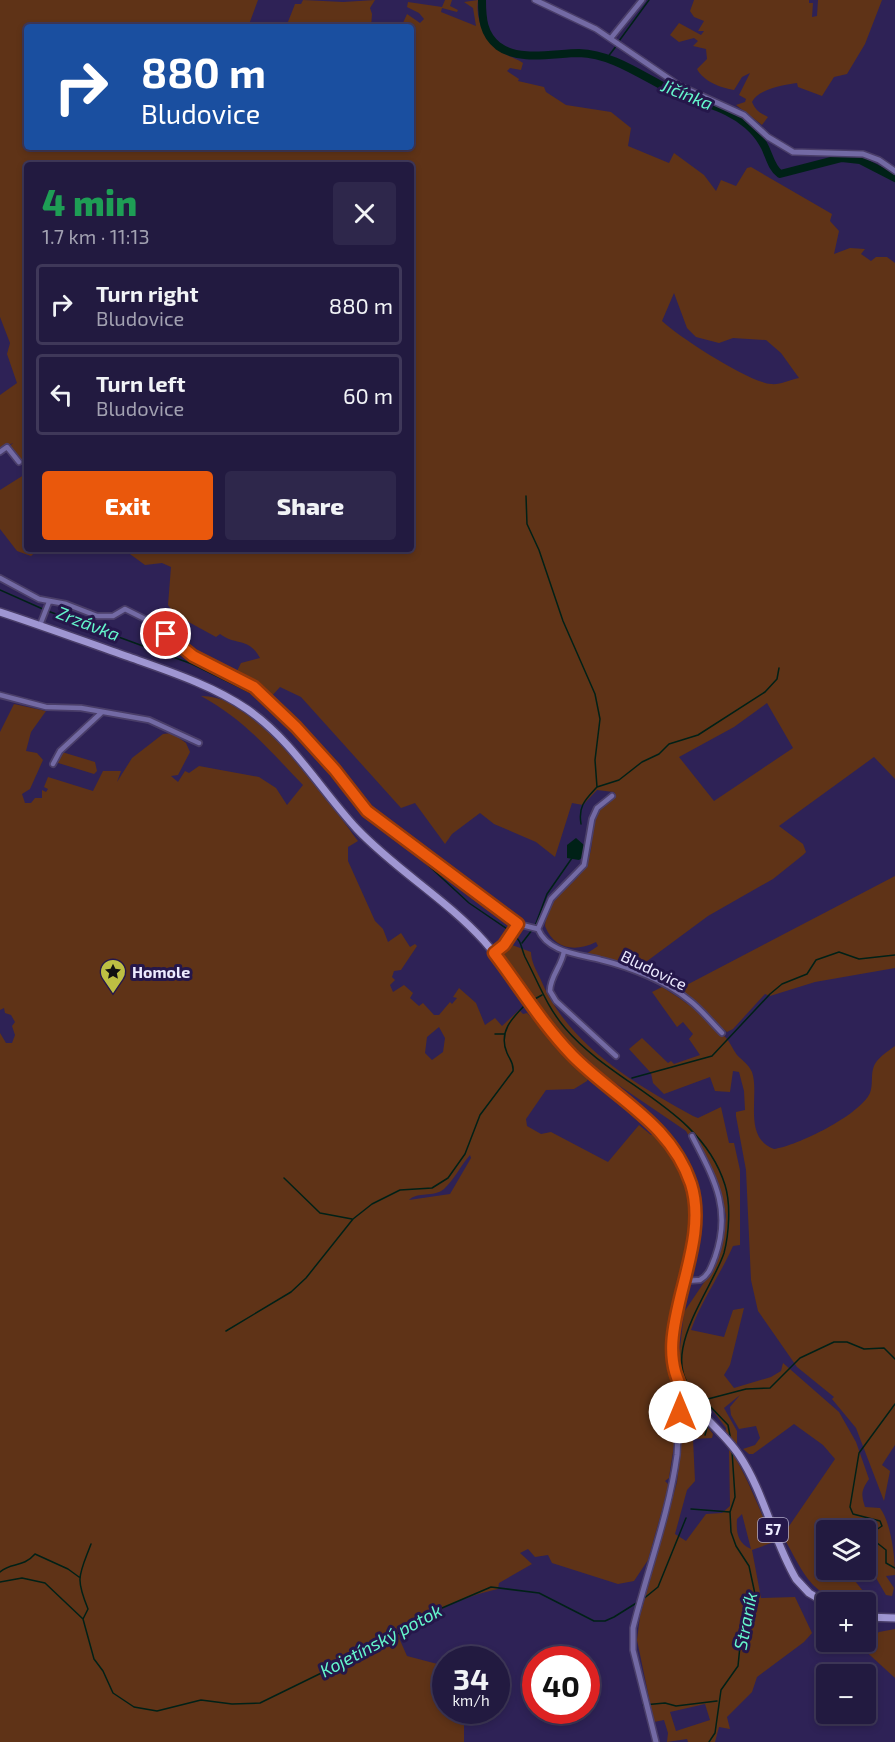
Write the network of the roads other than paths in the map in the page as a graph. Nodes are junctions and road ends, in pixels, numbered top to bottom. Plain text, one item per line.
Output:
1 (535, 0) edge
2 (642, 0) edge
3 (612, 39) junction
4 (895, 171) edge
5 (0, 452) edge
6 (19, 462) dead end
7 (0, 578) edge
8 (48, 604) junction
9 (0, 612) edge
10 (40, 625) junction
11 (0, 694) edge
12 (101, 713) junction
13 (199, 742) dead end
14 (53, 764) dead end
15 (612, 796) dead end
16 (517, 925) junction
17 (538, 929) junction
18 (564, 951) junction
19 (494, 953) junction
20 (722, 1033) dead end
21 (616, 1056) dead end
22 (692, 1136) dead end
23 (686, 1281) junction
24 (685, 1393) junction
25 (816, 1598) edge
26 (876, 1617) edge
27 (895, 1618) edge
28 (656, 1742) edge

1 - 3 street
2 - 3 street
3 - 4 street
5 - 6 street
7 - 8 street, Bludovice
8 - 10 street
8 - 16 street, Bludovice
9 - 10 main road, 57
10 - 19 main road, 57
11 - 12 street
12 - 13 street
12 - 14 street
15 - 17 street
16 - 17 street, Bludovice
16 - 19 street
17 - 18 street, Bludovice
18 - 20 street, Bludovice
18 - 21 street
19 - 23 main road, 57
22 - 23 street
23 - 24 main road, 57
24 - 25 main road, 57
24 - 28 street
26 - 27 main road

